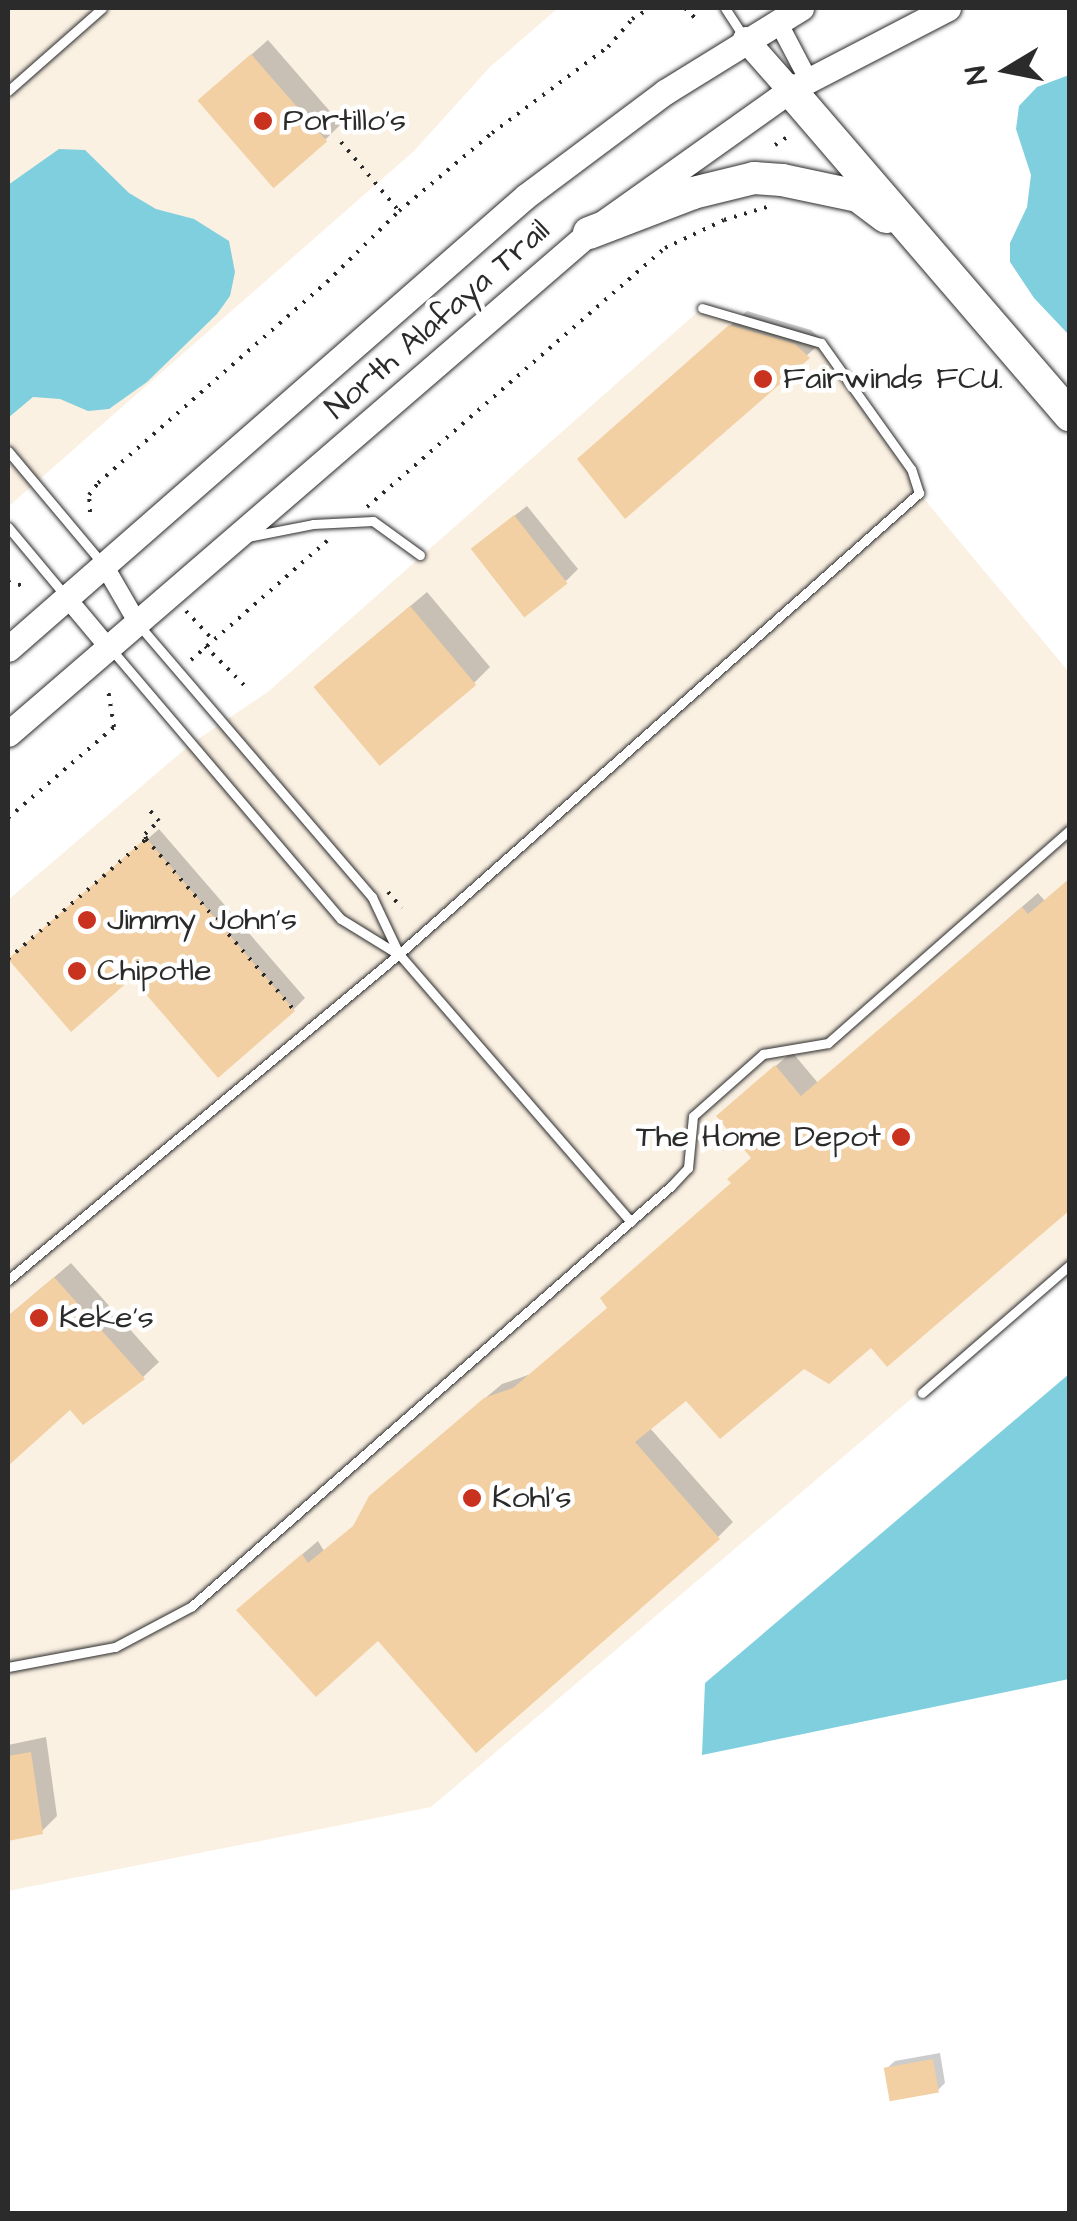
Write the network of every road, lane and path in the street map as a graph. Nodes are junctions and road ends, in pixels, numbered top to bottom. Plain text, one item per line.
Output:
1 (102, 8) edge
2 (650, 8) edge
3 (684, 8) edge
4 (725, 8) edge
5 (801, 8) edge
6 (948, 8) edge
7 (773, 14) edge
8 (698, 21) dead end
9 (745, 39) junction
10 (799, 84) junction
11 (8, 91) edge
12 (800, 128) dead end
13 (341, 142) dead end
14 (776, 146) dead end
15 (777, 204) dead end
16 (399, 211) junction
17 (589, 233) junction
18 (924, 244) junction
19 (702, 308) dead end
20 (1070, 415) edge
21 (8, 451) edge
22 (90, 512) dead end
23 (347, 522) junction
24 (8, 527) edge
25 (234, 539) junction
26 (420, 555) dead end
27 (104, 565) junction
28 (8, 582) edge
29 (24, 586) dead end
30 (67, 598) junction
31 (183, 608) dead end
32 (137, 622) junction
33 (213, 640) junction
34 (205, 646) junction
35 (108, 647) junction
36 (8, 649) edge
37 (202, 674) dead end
38 (244, 685) dead end
39 (108, 691) dead end
40 (8, 734) edge
41 (146, 806) dead end
42 (8, 818) edge
43 (1070, 830) edge
44 (146, 838) junction
45 (377, 878) dead end
46 (402, 908) dead end
47 (399, 954) junction
48 (8, 959) edge
49 (295, 1012) dead end
50 (632, 1222) junction
51 (1070, 1265) edge
52 (8, 1280) edge
53 (922, 1393) dead end
54 (8, 1667) edge

1 - 11 lane
2 - 16 path
3 - 8 path
4 - 9 lane
5 - 7 main road, North Alafaya Trail
6 - 10 main road, North Alafaya Trail
7 - 9 main road, North Alafaya Trail
7 - 10 street
9 - 10 main road
9 - 27 main road, North Alafaya Trail
10 - 17 main road, North Alafaya Trail
10 - 18 highway
12 - 14 path
13 - 16 path
15 - 23 path
16 - 22 path
17 - 18 highway
17 - 25 main road, North Alafaya Trail
18 - 20 highway
19 - 47 lane
21 - 27 lane
23 - 25 lane
23 - 26 lane
23 - 33 path
24 - 30 lane
25 - 32 main road, North Alafaya Trail
27 - 30 main road, North Alafaya Trail
27 - 32 street
28 - 29 path
30 - 35 street
30 - 36 main road, North Alafaya Trail
31 - 33 path
32 - 35 main road, North Alafaya Trail
32 - 47 lane
33 - 34 path
34 - 37 path
34 - 38 path
35 - 40 main road, North Alafaya Trail
35 - 47 lane
39 - 42 path
41 - 44 path
43 - 50 lane
44 - 48 path
44 - 49 path
45 - 46 path
47 - 50 lane
47 - 52 lane
50 - 54 lane
51 - 53 lane

